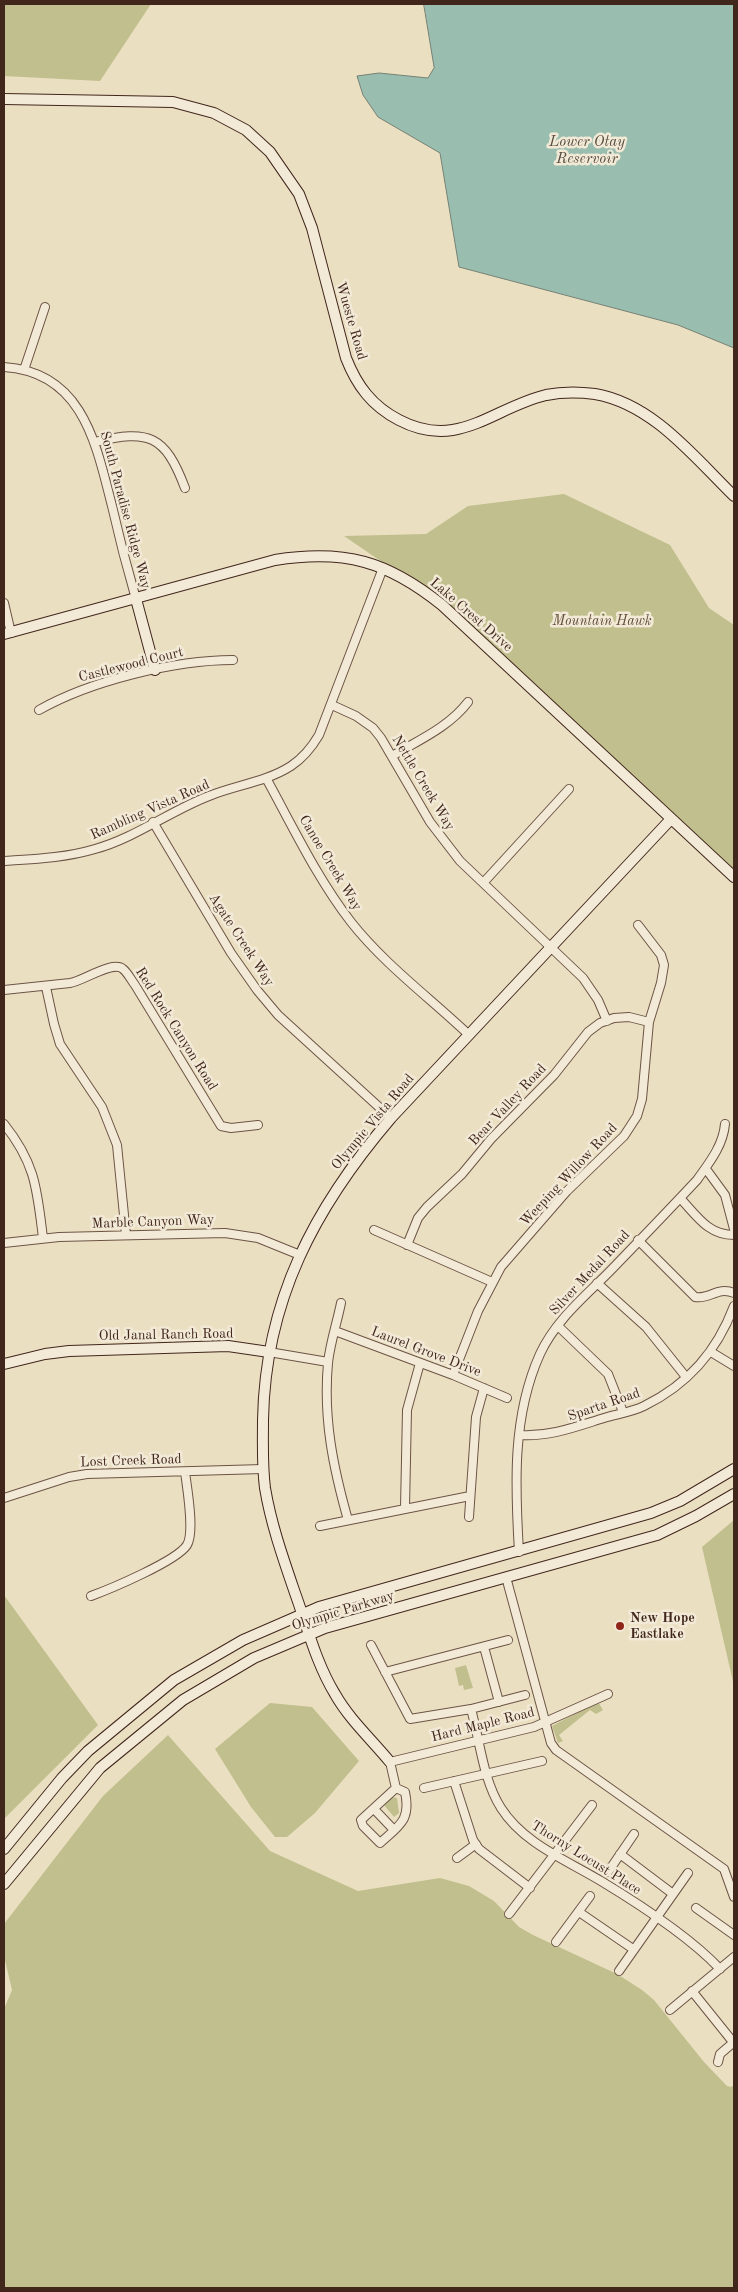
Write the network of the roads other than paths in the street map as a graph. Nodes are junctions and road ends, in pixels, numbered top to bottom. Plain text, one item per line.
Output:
1 (4, 99) edge
2 (45, 307) dead end
3 (4, 368) edge
4 (24, 370) junction
5 (95, 442) junction
6 (186, 488) dead end
7 (734, 496) edge
8 (383, 568) junction
9 (136, 599) junction
10 (4, 603) edge
11 (8, 633) edge
12 (233, 660) dead end
13 (155, 670) junction
14 (468, 702) dead end
15 (332, 705) junction
16 (39, 710) dead end
17 (392, 756) junction
18 (266, 778) junction
19 (569, 789) dead end
20 (672, 819) junction
21 (153, 822) junction
22 (4, 861) edge
23 (734, 877) edge
24 (484, 882) junction
25 (638, 925) dead end
26 (552, 946) junction
27 (46, 987) junction
28 (4, 990) edge
29 (607, 1020) junction
30 (649, 1022) junction
31 (469, 1035) junction
32 (391, 1118) junction
33 (4, 1124) edge
34 (725, 1124) dead end
35 (258, 1125) dead end
36 (706, 1168) junction
37 (680, 1198) junction
38 (374, 1230) dead end
39 (734, 1230) edge
40 (126, 1235) junction
41 (734, 1235) edge
42 (43, 1238) junction
43 (638, 1240) junction
44 (4, 1243) edge
45 (407, 1245) junction
46 (300, 1255) junction
47 (492, 1282) junction
48 (596, 1283) junction
49 (734, 1293) edge
50 (341, 1303) dead end
51 (734, 1306) edge
52 (558, 1326) junction
53 (335, 1331) junction
54 (269, 1352) junction
55 (710, 1352) junction
56 (328, 1362) junction
57 (420, 1363) junction
58 (4, 1364) edge
59 (734, 1366) edge
60 (453, 1375) junction
61 (686, 1378) junction
62 (484, 1388) junction
63 (507, 1398) dead end
64 (623, 1412) junction
65 (519, 1435) junction
66 (263, 1469) junction
67 (734, 1469) edge
68 (185, 1472) junction
69 (734, 1494) edge
70 (470, 1496) junction
71 (4, 1498) edge
72 (405, 1508) junction
73 (469, 1517) dead end
74 (348, 1520) junction
75 (320, 1526) dead end
76 (519, 1552) junction
77 (506, 1577) junction
78 (90, 1596) dead end
79 (301, 1614) junction
80 (308, 1634) junction
81 (508, 1640) dead end
82 (372, 1645) dead end
83 (484, 1647) junction
84 (385, 1672) junction
85 (608, 1694) dead end
86 (525, 1696) dead end
87 (499, 1702) junction
88 (471, 1709) junction
89 (546, 1722) junction
90 (480, 1740) junction
91 (542, 1761) dead end
92 (390, 1762) junction
93 (487, 1774) junction
94 (454, 1782) junction
95 (396, 1788) junction
96 (424, 1788) dead end
97 (592, 1805) dead end
98 (374, 1809) junction
99 (394, 1830) junction
100 (634, 1834) dead end
101 (476, 1844) junction
102 (4, 1849) edge
103 (620, 1854) junction
104 (555, 1855) junction
105 (457, 1858) dead end
106 (608, 1872) dead end
107 (688, 1873) dead end
108 (4, 1884) edge
109 (530, 1888) junction
110 (673, 1894) junction
111 (590, 1896) dead end
112 (734, 1897) edge
113 (696, 1908) dead end
114 (579, 1912) junction
115 (509, 1914) dead end
116 (653, 1921) junction
117 (734, 1935) edge
118 (556, 1942) dead end
119 (633, 1949) junction
120 (734, 1957) edge
121 (720, 1969) junction
122 (619, 1971) dead end
123 (692, 1991) junction
124 (670, 2010) dead end
125 (734, 2042) edge
126 (718, 2062) dead end

1 - 7 main road, Wueste Road
2 - 4 street
3 - 4 street, South Paradise Ridge Way
4 - 5 street, South Paradise Ridge Way
5 - 6 street
5 - 9 street, South Paradise Ridge Way
8 - 9 main road, Lake Crest Drive
8 - 15 street, Rambling Vista Road
8 - 20 main road, Lake Crest Drive
9 - 11 main road, Lake Crest Drive
9 - 13 main road
10 - 11 street
12 - 13 street, Castlewood Court
13 - 16 street, Castlewood Court
14 - 17 street
15 - 17 street, Nettle Creek Way
15 - 18 street, Rambling Vista Road
17 - 24 street, Nettle Creek Way
18 - 21 street, Rambling Vista Road
18 - 31 street, Canoe Creek Way
19 - 24 street
20 - 23 main road, Lake Crest Drive
20 - 26 main road, Olympic Vista Road
21 - 22 street, Rambling Vista Road
21 - 32 street, Agate Creek Way
24 - 26 street, Nettle Creek Way
25 - 30 street, Weeping Willow Road
26 - 29 street, Nettle Creek Way
26 - 31 main road, Olympic Vista Road
27 - 28 street, Red Rock Canyon Road
27 - 35 street, Red Rock Canyon Road
27 - 40 street
29 - 30 street, Bear Valley Road
29 - 45 street, Bear Valley Road
30 - 47 street, Weeping Willow Road
31 - 32 main road, Olympic Vista Road
32 - 46 main road, Olympic Vista Road
33 - 42 street
34 - 36 street, Silver Medal Road
36 - 37 street, Silver Medal Road
36 - 39 street
37 - 41 street
37 - 43 street, Silver Medal Road
38 - 45 street
40 - 42 street, Marble Canyon Way
40 - 46 street, Marble Canyon Way
42 - 44 street, Marble Canyon Way
43 - 48 street, Silver Medal Road
43 - 49 street
45 - 47 street
46 - 54 main road, Olympic Vista Road
47 - 60 street, Weeping Willow Road
48 - 52 street, Silver Medal Road
48 - 61 street
50 - 53 street
51 - 55 street, Sparta Road
52 - 64 street
52 - 65 street, Silver Medal Road
53 - 56 street
53 - 57 street, Laurel Grove Drive
54 - 56 street, Old Janal Ranch Road
54 - 58 main road, Old Janal Ranch Road
54 - 66 main road, Olympic Vista Road
55 - 59 street
55 - 61 street, Sparta Road
56 - 74 street
57 - 60 street, Laurel Grove Drive
57 - 72 street
60 - 62 street, Laurel Grove Drive
61 - 64 street, Sparta Road
62 - 63 street, Laurel Grove Drive
62 - 70 street
64 - 65 street, Sparta Road
65 - 76 street, Silver Medal Road
66 - 68 street, Lost Creek Road
66 - 79 main road, Olympic Vista Road
67 - 76 main road, Olympic Parkway
68 - 71 street, Lost Creek Road
68 - 78 street
69 - 77 main road, Olympic Parkway
70 - 72 street
70 - 73 street
72 - 74 street
74 - 75 street
76 - 79 main road, Olympic Parkway
77 - 80 main road, Olympic Parkway
77 - 89 street
79 - 80 main road, Olympic Vista Road
79 - 102 main road, Olympic Parkway
80 - 92 main road, Olympic Vista Road
80 - 108 main road, Olympic Parkway
81 - 83 street
82 - 84 street
83 - 84 street
83 - 87 street
84 - 88 street
85 - 89 street, Hard Maple Road
86 - 87 street
87 - 88 street
88 - 90 street, Thorny Locust Place
89 - 90 street, Hard Maple Road
89 - 112 street
90 - 92 street, Hard Maple Road
90 - 93 street, Thorny Locust Place
91 - 93 street
92 - 95 street
93 - 94 street
93 - 104 street, Thorny Locust Place
94 - 96 street
94 - 101 street
95 - 98 street
95 - 99 street
97 - 104 street
98 - 99 street
98 - 99 street
100 - 103 street
101 - 105 street
101 - 109 street
103 - 106 street
103 - 110 street
104 - 109 street
104 - 116 street, Thorny Locust Place
107 - 110 street
109 - 115 street
110 - 116 street
111 - 114 street
113 - 117 street
114 - 118 street
114 - 119 street
116 - 119 street
116 - 121 street, Thorny Locust Place
119 - 122 street
120 - 121 street
121 - 123 street
123 - 124 street
123 - 125 street
125 - 126 street

